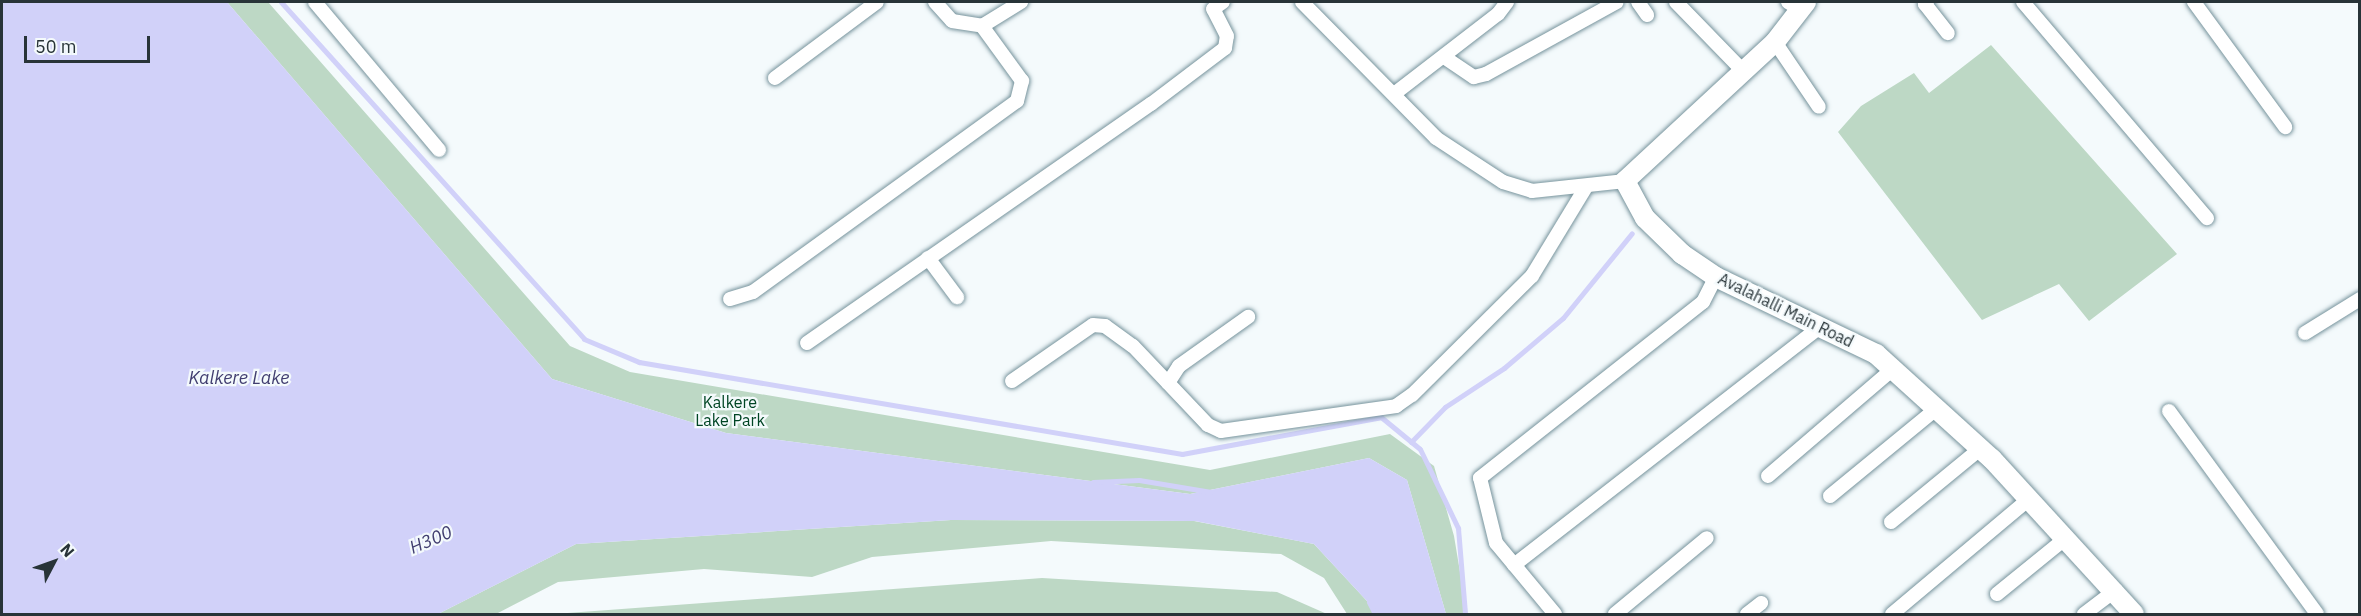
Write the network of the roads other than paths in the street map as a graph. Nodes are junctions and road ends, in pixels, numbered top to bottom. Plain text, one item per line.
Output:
1 (315, 2) edge
2 (877, 2) edge
3 (935, 2) edge
4 (1021, 2) edge
5 (1223, 2) edge
6 (1302, 2) edge
7 (1507, 2) edge
8 (1617, 2) edge
9 (1638, 2) edge
10 (1676, 2) edge
11 (1927, 2) edge
12 (2023, 2) edge
13 (2194, 2) edge
14 (1798, 4) edge
15 (1647, 15) dead end
16 (982, 26) junction
17 (1948, 33) dead end
18 (1775, 42) junction
19 (1444, 57) junction
20 (1743, 71) junction
21 (775, 78) dead end
22 (1394, 94) junction
23 (1819, 107) dead end
24 (2285, 127) dead end
25 (439, 150) dead end
26 (1625, 181) junction
27 (1586, 187) junction
28 (2207, 218) dead end
29 (928, 258) junction
30 (1716, 277) junction
31 (957, 297) dead end
32 (730, 298) dead end
33 (2360, 299) edge
34 (1248, 317) dead end
35 (1820, 327) junction
36 (2305, 333) dead end
37 (807, 343) dead end
38 (1893, 369) junction
39 (1012, 381) dead end
40 (1168, 383) junction
41 (1936, 409) junction
42 (2169, 411) dead end
43 (1980, 449) junction
44 (1768, 476) dead end
45 (1830, 496) dead end
46 (2029, 499) junction
47 (1891, 522) dead end
48 (1707, 538) dead end
49 (2066, 538) junction
50 (1514, 564) junction
51 (2116, 591) junction
52 (1997, 594) dead end
53 (1761, 603) dead end
54 (1555, 615) edge
55 (1615, 615) edge
56 (1747, 615) edge
57 (1892, 615) edge
58 (2084, 615) edge
59 (2134, 615) edge
60 (2317, 615) edge

1 - 25 street
2 - 21 street
3 - 16 street
4 - 16 street
5 - 29 street
6 - 22 street
7 - 19 street
8 - 19 street
9 - 15 street
10 - 20 street
11 - 17 street
12 - 28 street
13 - 24 street
14 - 18 main road
16 - 32 street
18 - 20 main road
18 - 23 street
19 - 22 street
20 - 26 main road
22 - 27 street
26 - 27 street
26 - 30 main road, Avalahalli Main Road
27 - 40 street
29 - 31 street
29 - 37 street
30 - 35 main road, Avalahalli Main Road
30 - 50 street
33 - 36 street
34 - 40 street
35 - 38 main road, Avalahalli Main Road
35 - 50 street
38 - 41 main road, Avalahalli Main Road
38 - 44 street
39 - 40 street
41 - 43 main road, Avalahalli Main Road
41 - 45 street
42 - 60 street
43 - 46 main road, Avalahalli Main Road
43 - 47 street
46 - 49 main road, Avalahalli Main Road
46 - 57 street
48 - 55 street
49 - 51 main road, Avalahalli Main Road
49 - 52 street
50 - 54 street
51 - 58 street
51 - 59 main road, Avalahalli Main Road
53 - 56 street

